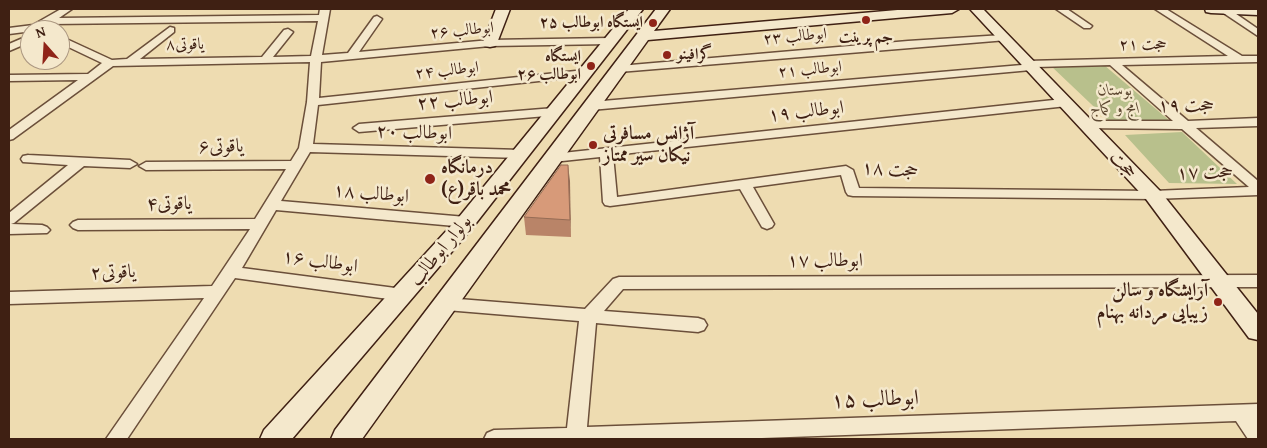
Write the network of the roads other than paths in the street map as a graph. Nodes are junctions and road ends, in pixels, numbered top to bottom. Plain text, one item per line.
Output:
1 (67, 9) edge
2 (503, 9) edge
3 (636, 9) edge
4 (663, 9) edge
5 (952, 9) edge
6 (976, 9) edge
7 (1061, 9) edge
8 (1160, 9) edge
9 (1220, 9) edge
10 (1258, 12) edge
11 (325, 13) edge
12 (377, 19) dead end
13 (50, 20) joint
14 (1087, 26) dead end
15 (170, 30) dead end
16 (288, 32) dead end
17 (1258, 33) edge
18 (643, 36) junction
19 (1003, 38) junction
20 (610, 41) junction
21 (490, 43) junction
22 (70, 44) edge
23 (352, 55) junction
24 (316, 58) junction
25 (1258, 59) edge
26 (265, 60) junction
27 (1241, 60) junction
28 (130, 62) junction
29 (1112, 62) junction
30 (110, 63) junction
31 (1029, 65) junction
32 (619, 69) junction
33 (585, 73) junction
34 (89, 77) junction
35 (9, 78) edge
36 (313, 102) junction
37 (1063, 102) junction
38 (591, 106) junction
39 (554, 112) junction
40 (1258, 122) edge
41 (1086, 125) junction
42 (1186, 126) junction
43 (359, 128) dead end
44 (9, 136) edge
45 (306, 148) junction
46 (606, 152) junction
47 (521, 154) junction
48 (554, 158) junction
49 (28, 159) dead end
50 (80, 162) junction
51 (130, 164) dead end
52 (296, 165) junction
53 (146, 166) dead end
54 (744, 184) junction
55 (1258, 190) edge
56 (1153, 195) junction
57 (482, 202) junction
58 (272, 205) junction
59 (516, 210) junction
60 (9, 220) edge
61 (466, 222) junction
62 (260, 224) junction
63 (767, 224) dead end
64 (78, 225) dead end
65 (9, 229) edge
66 (42, 230) dead end
67 (231, 272) junction
68 (1258, 280) edge
69 (1220, 282) junction
70 (218, 292) junction
71 (403, 295) junction
72 (9, 298) edge
73 (446, 304) junction
74 (588, 317) junction
75 (698, 325) dead end
76 (1258, 331) edge
77 (1250, 412) edge
78 (756, 434) edge
79 (576, 436) junction
80 (1258, 437) edge
81 (116, 439) edge
82 (274, 439) edge
83 (345, 439) edge
84 (494, 439) edge

1 - 13 street
2 - 21 main road
3 - 20 main road, بولوار ابوطالب
4 - 18 main road, بولوار ابوطالب
5 - 18 main road
6 - 19 main road, حجت
7 - 14 street
8 - 27 street
9 - 10 main road
9 - 17 street
11 - 13 street
11 - 24 street
12 - 23 street
15 - 28 street
16 - 26 street
18 - 32 main road, بولوار ابوطالب
19 - 31 main road, حجت
19 - 32 street, ابوطالب ۲۳
20 - 21 street, ابوطالب ۲۶
20 - 33 main road, بولوار ابوطالب
21 - 23 street, ابوطالب ۲۶
22 - 30 street, یاقوتی۸
23 - 24 street, ابوطالب ۲۶
24 - 26 street, یاقوتی۸
24 - 36 street
25 - 27 street, حجت ۲۱
26 - 28 street, یاقوتی۸
27 - 29 street, حجت ۲۱
28 - 30 street, یاقوتی۸
29 - 31 street, حجت ۲۱
29 - 42 street
30 - 34 street
31 - 37 main road, حجت
31 - 38 street, ابوطالب ۲۱
32 - 38 main road, بولوار ابوطالب
33 - 36 street, ابوطالب ۲۴
33 - 39 main road, بولوار ابوطالب
34 - 35 street
34 - 44 street
36 - 45 street
37 - 41 main road, حجت
37 - 46 street, ابوطالب ۱۹
38 - 48 main road, بولوار ابوطالب
39 - 43 street, ابوطالب ۲۲
39 - 47 main road, بولوار ابوطالب
40 - 42 street, حجت ۱۹
41 - 42 street, حجت ۱۹
41 - 56 main road, حجت
42 - 55 street
45 - 47 street, ابوطالب ۲۰
45 - 52 street
46 - 48 street, ابوطالب ۱۹
46 - 54 street, حجت ۱۸
47 - 57 main road, بولوار ابوطالب
48 - 59 main road, بولوار ابوطالب
49 - 50 street
50 - 51 street
50 - 60 street
52 - 53 street, یاقوتی۶
52 - 58 street
54 - 56 street, حجت ۱۸
54 - 63 street
55 - 56 street, حجت ۱۷
56 - 69 main road, حجت
57 - 59 main road
57 - 61 main road, بولوار ابوطالب
58 - 61 street, ابوطالب ۱۸
58 - 62 street
59 - 73 main road, بولوار ابوطالب
61 - 71 main road, بولوار ابوطالب
62 - 64 street, یاقوتی۴
62 - 67 street
65 - 66 street
67 - 70 street
67 - 71 street, ابوطالب ۱۶
68 - 69 street, ابوطالب ۱۷
69 - 74 street, ابوطالب ۱۷
69 - 76 main road, حجت
70 - 72 street, یاقوتی۲
70 - 81 street
71 - 82 main road, بولوار ابوطالب
73 - 74 street
73 - 83 main road, بولوار ابوطالب
74 - 75 street
74 - 79 street
77 - 78 street, ابوطالب ۱۵
77 - 80 street
78 - 79 street, ابوطالب ۱۵
79 - 84 street, ابوطالب ۱۵

